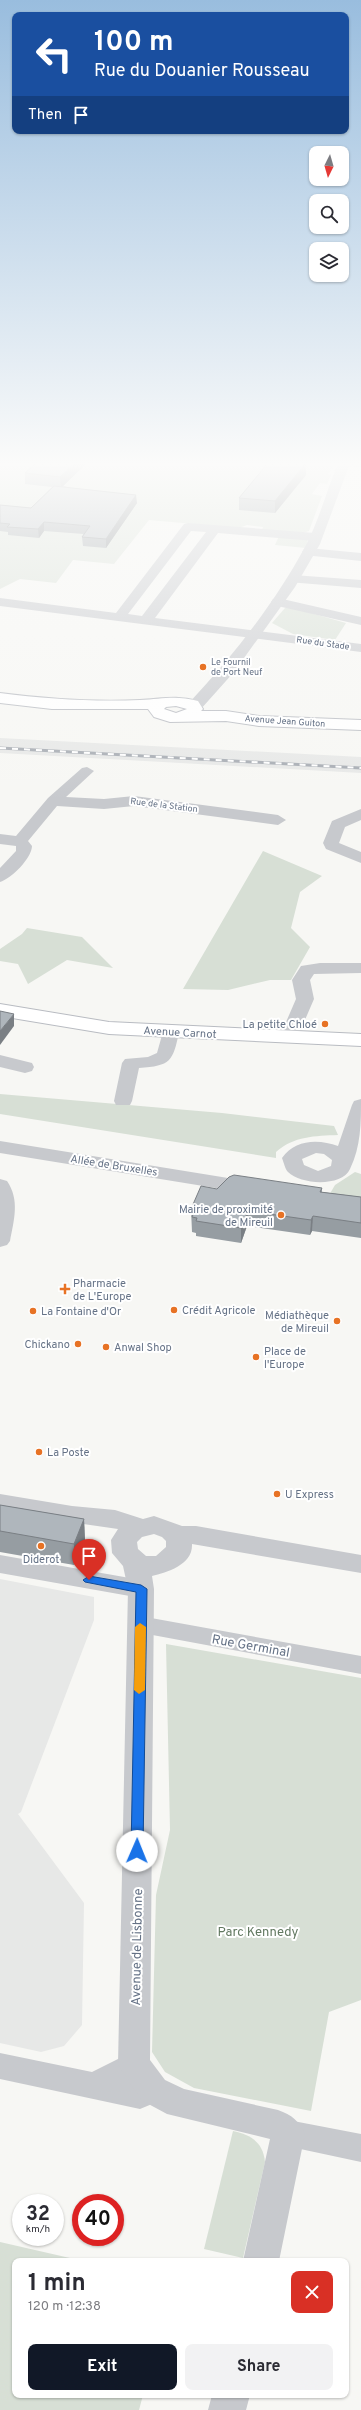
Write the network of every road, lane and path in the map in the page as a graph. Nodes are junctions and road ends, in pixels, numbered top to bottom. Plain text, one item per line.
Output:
1 (151, 575) edge
2 (180, 575) edge
3 (295, 575) edge
4 (293, 579) junction
5 (361, 584) edge
6 (0, 602) edge
7 (278, 602) junction
8 (120, 616) junction
9 (147, 619) junction
10 (361, 621) edge
11 (258, 629) junction
12 (361, 648) edge
13 (0, 698) edge
14 (189, 708) junction
15 (361, 721) edge
16 (361, 725) edge
17 (87, 771) dead end
18 (53, 801) junction
19 (361, 814) edge
20 (278, 820) dead end
21 (0, 839) edge
22 (20, 841) junction
23 (361, 858) edge
24 (0, 877) edge
25 (361, 968) edge
26 (0, 1010) edge
27 (170, 1032) junction
28 (289, 1036) junction
29 (361, 1040) edge
30 (0, 1062) edge
31 (25, 1067) dead end
32 (123, 1100) dead end
33 (361, 1105) edge
34 (3, 1153) edge
35 (343, 1163) dead end
36 (228, 1184) edge
37 (0, 1185) edge
38 (0, 1241) edge
39 (0, 1503) edge
40 (132, 1533) junction
41 (178, 1543) junction
42 (0, 1564) edge
43 (361, 1564) edge
44 (145, 1572) junction
45 (140, 1625) junction
46 (361, 1665) edge
47 (134, 2064) junction
48 (0, 2066) edge
49 (93, 2087) junction
50 (153, 2090) junction
51 (288, 2134) junction
52 (361, 2148) edge
53 (262, 2258) edge
54 (230, 2398) edge
55 (228, 2410) edge

1 - 8 street
2 - 9 street
3 - 4 street
4 - 5 street
4 - 7 street
6 - 8 street
7 - 10 street
7 - 11 street
8 - 9 street
9 - 11 street
11 - 12 street, Rue du Stade
11 - 14 street
13 - 14 main road
14 - 15 main road, Avenue Jean Guiton
14 - 16 main road, Avenue Jean Guiton
17 - 18 street
18 - 20 street, Rue de la Station
18 - 22 street
19 - 23 street
21 - 22 street
22 - 24 street
25 - 28 street
26 - 27 main road, Avenue Carnot
27 - 28 main road, Avenue Carnot
27 - 32 street
28 - 29 main road, Avenue Carnot
30 - 31 street
33 - 35 street
34 - 36 street, Allée de Bruxelles
37 - 38 street
39 - 40 street
40 - 41 street
40 - 44 street
41 - 43 street
41 - 44 street
42 - 44 street
44 - 45 street, Avenue de Lisbonne
45 - 46 street, Rue Germinal
45 - 47 street, Avenue de Lisbonne
47 - 49 street
47 - 50 street
48 - 49 street
49 - 50 street
50 - 51 street
51 - 52 street
51 - 53 street
54 - 55 street

